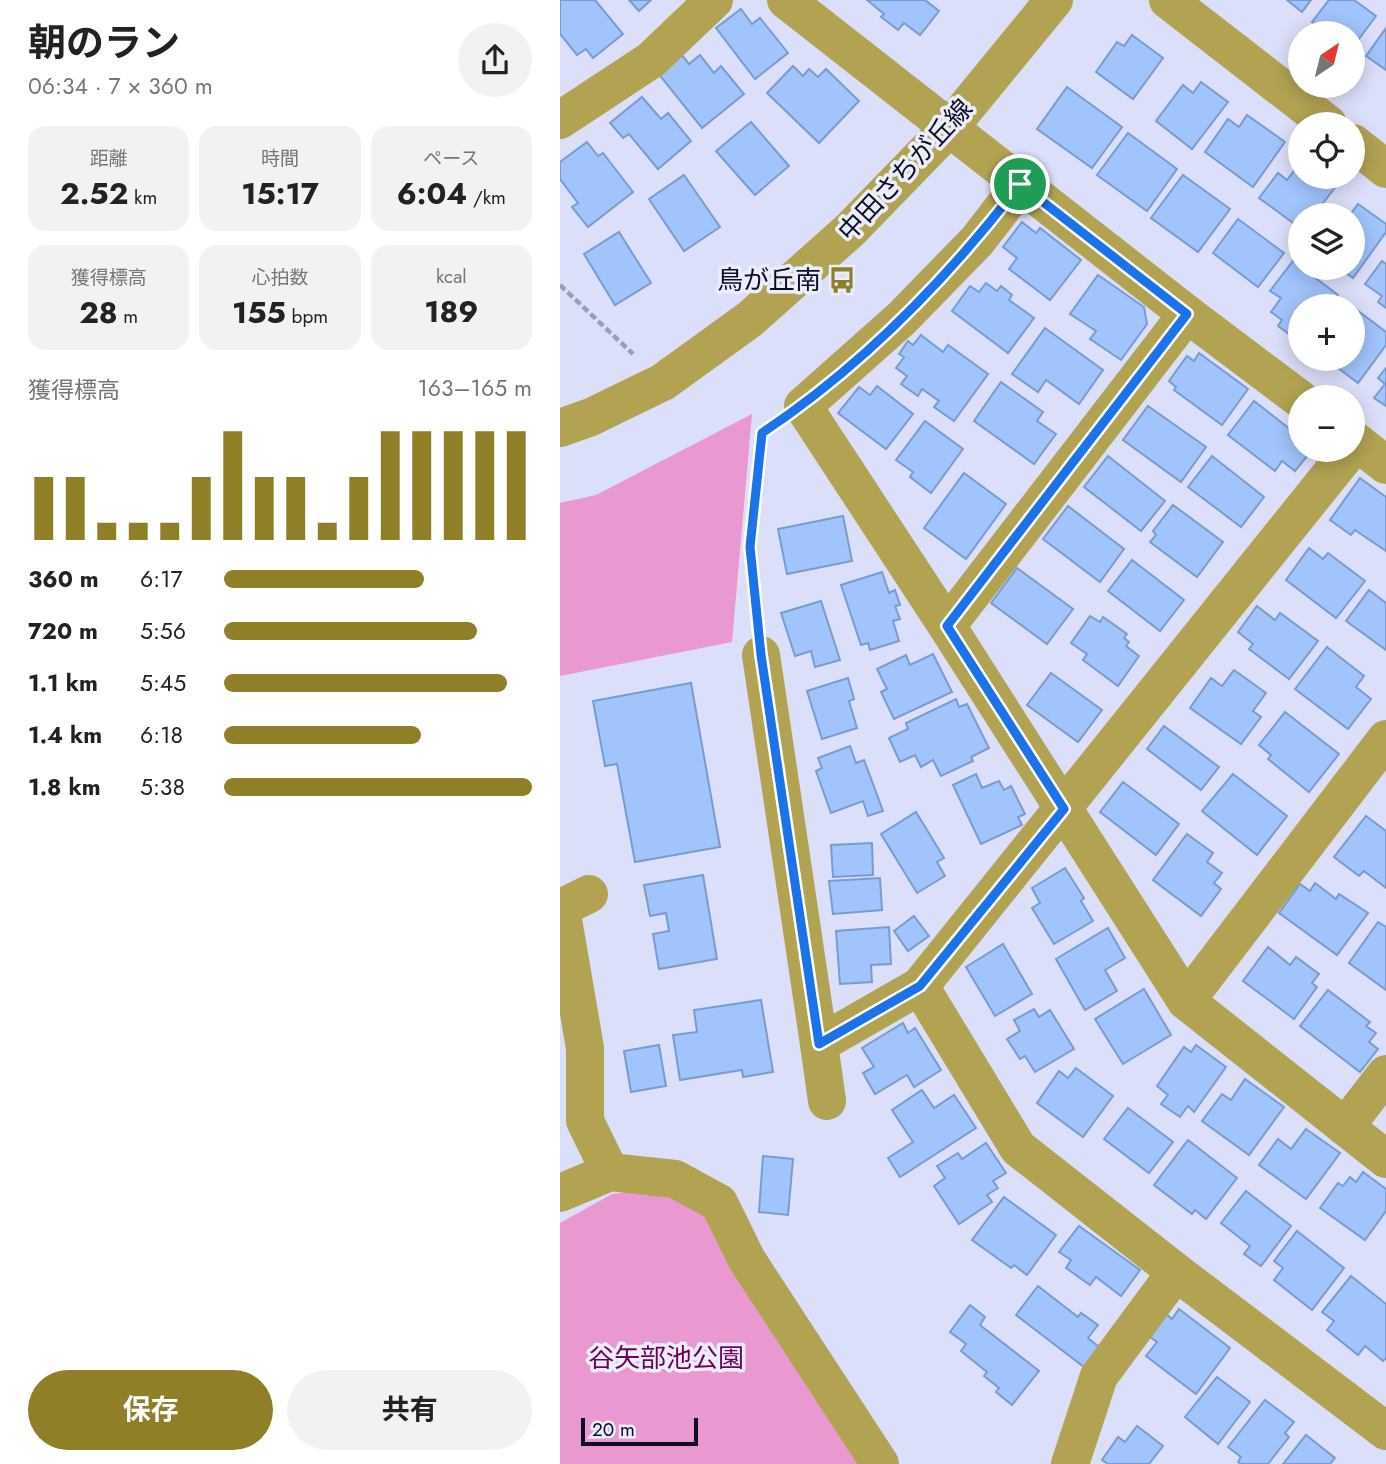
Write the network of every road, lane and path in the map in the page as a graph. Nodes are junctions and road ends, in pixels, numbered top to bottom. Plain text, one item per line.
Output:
1 (714, 0) edge
2 (786, 0) edge
3 (1054, 0) edge
4 (1168, 0) edge
5 (1313, 112) edge
6 (560, 120) edge
7 (950, 127) junction
8 (1365, 152) edge
9 (1386, 169) edge
10 (1020, 184) junction
11 (560, 285) edge
12 (1187, 314) junction
13 (663, 382) junction
14 (1288, 390) edge
15 (803, 406) junction
16 (560, 428) edge
17 (1365, 452) edge
18 (1339, 462) edge
19 (1386, 465) edge
20 (947, 626) junction
21 (761, 655) joint
22 (1386, 739) edge
23 (1064, 809) junction
24 (589, 894) dead end
25 (920, 986) junction
26 (1186, 1001) junction
27 (819, 1044) junction
28 (1386, 1074) edge
29 (827, 1101) dead end
30 (1345, 1127) junction
31 (1386, 1159) edge
32 (610, 1172) junction
33 (560, 1193) edge
34 (1176, 1272) junction
35 (1386, 1431) edge
36 (880, 1464) edge
37 (1070, 1464) edge

1 - 6 street
2 - 7 street
3 - 7 street, 中田さちが丘線
4 - 5 street
7 - 10 street
7 - 13 street, 中田さちが丘線
8 - 9 street
10 - 12 street
10 - 15 street
11 - 13 path
12 - 14 street
12 - 20 street
13 - 16 street, 中田さちが丘線
15 - 20 street
15 - 21 path
17 - 19 street
18 - 23 street
20 - 23 street
21 - 27 street
22 - 26 street
23 - 25 street
23 - 26 street
24 - 32 street
25 - 27 street
25 - 34 street
26 - 30 street
27 - 29 street
28 - 30 street
30 - 31 street
32 - 33 street
32 - 36 street
34 - 35 street
34 - 37 street

